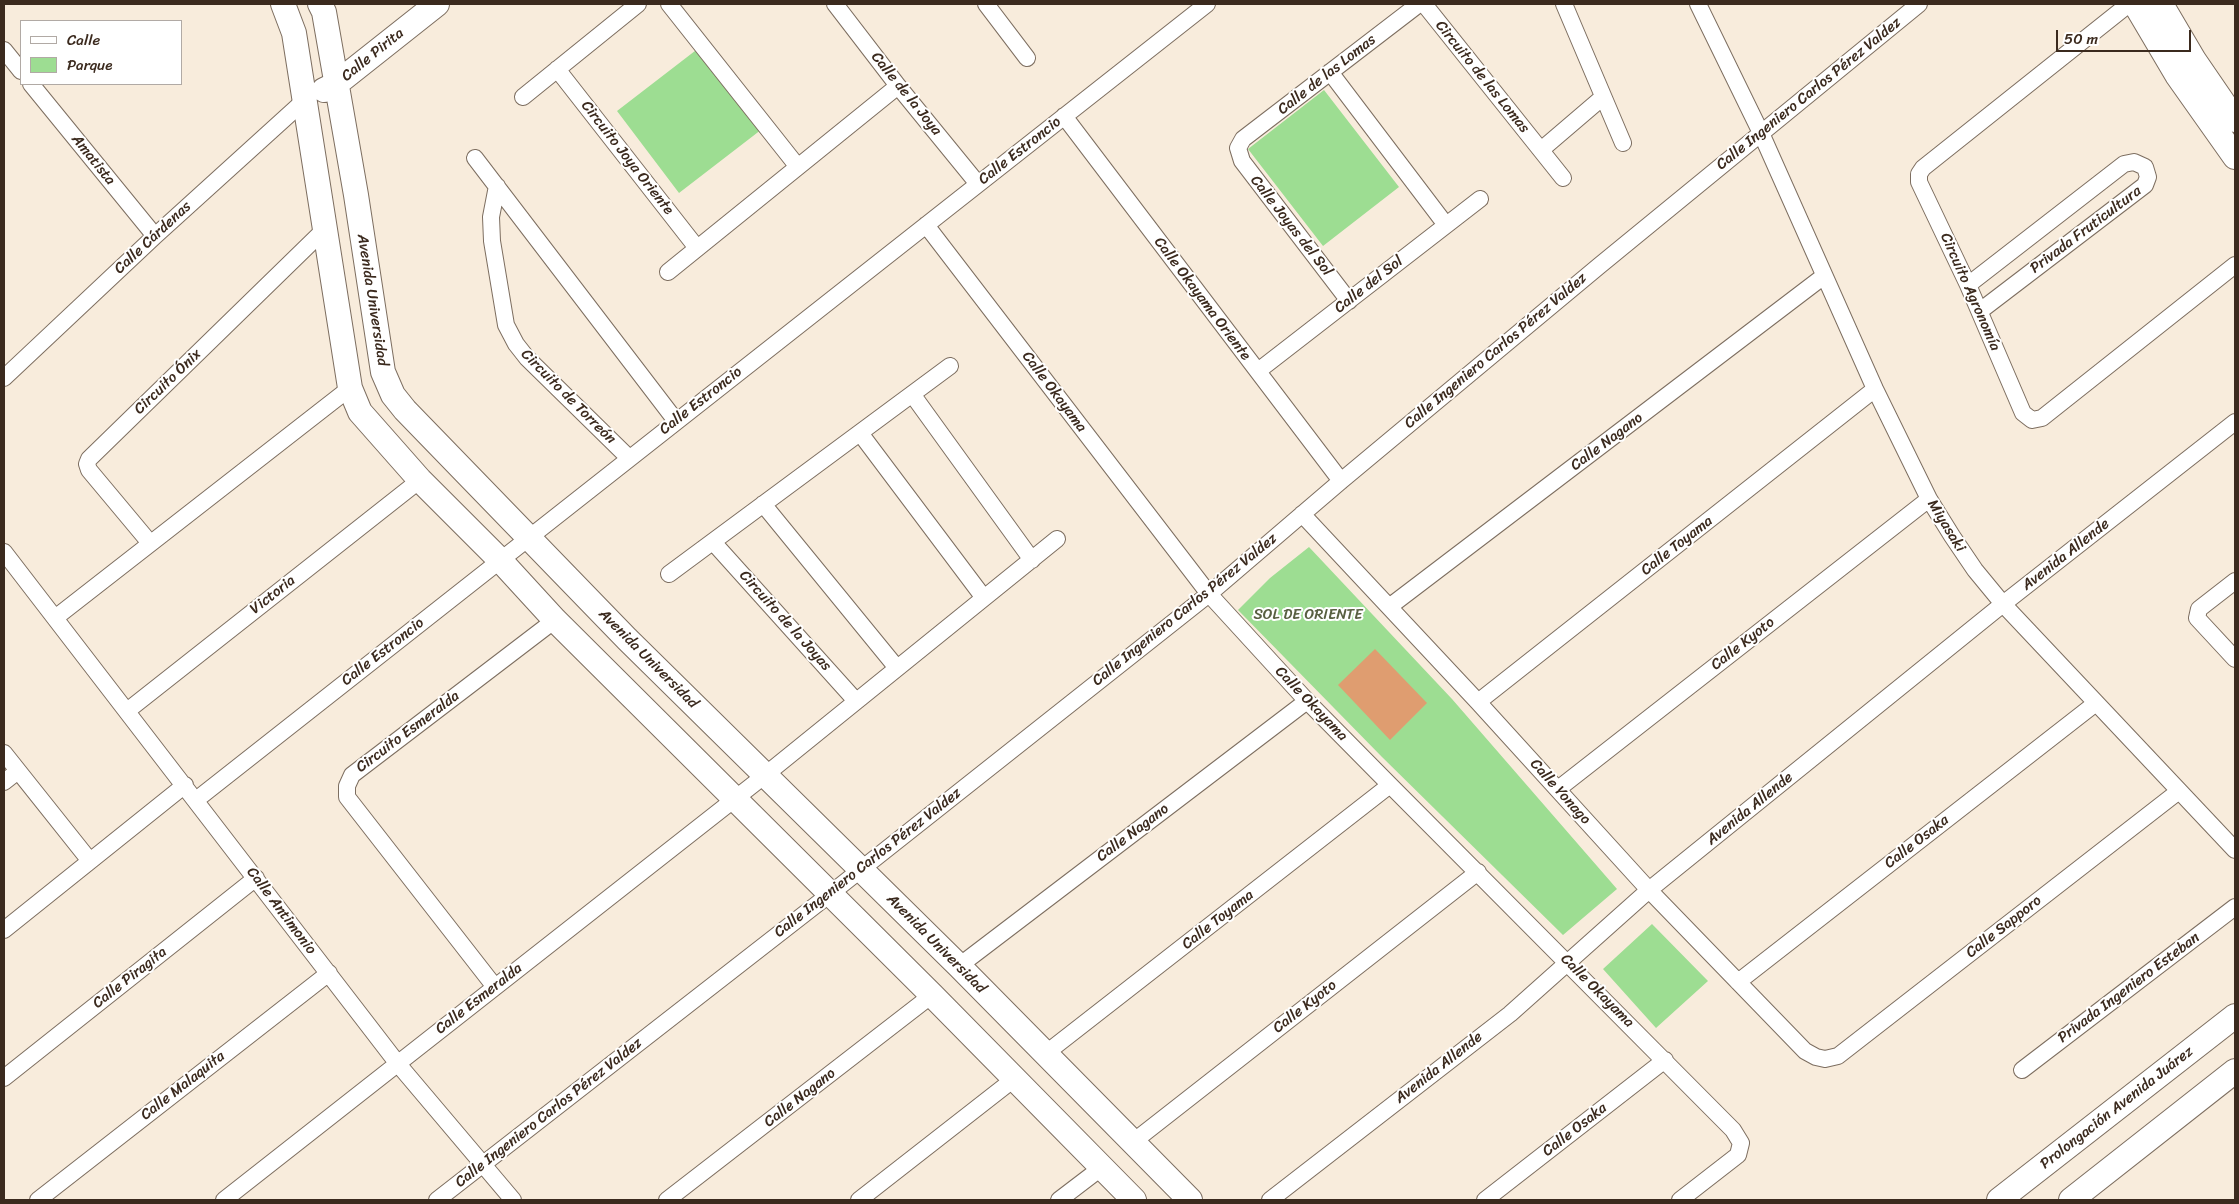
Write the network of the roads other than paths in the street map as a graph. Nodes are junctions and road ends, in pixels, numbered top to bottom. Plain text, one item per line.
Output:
1 (283, 4) edge
2 (320, 4) edge
3 (437, 4) edge
4 (638, 4) edge
5 (669, 4) edge
6 (835, 4) edge
7 (1208, 4) edge
8 (1419, 4) edge
9 (1424, 4) edge
10 (1564, 4) edge
11 (1698, 4) edge
12 (1919, 4) edge
13 (2129, 4) edge
14 (2135, 4) edge
15 (2161, 4) edge
16 (991, 6) edge
17 (4, 50) edge
18 (1027, 58) dead end
19 (557, 69) junction
20 (20, 70) edge
21 (1330, 72) junction
22 (336, 84) junction
23 (32, 85) edge
24 (898, 86) junction
25 (523, 96) dead end
26 (1604, 97) junction
27 (305, 100) junction
28 (1064, 116) junction
29 (2235, 120) edge
30 (1760, 133) junction
31 (1623, 143) dead end
32 (1238, 148) joint
33 (1541, 150) junction
34 (2235, 157) edge
35 (475, 158) dead end
36 (798, 167) junction
37 (1563, 178) dead end
38 (978, 184) junction
39 (497, 186) junction
40 (1480, 199) dead end
41 (926, 225) junction
42 (1446, 225) junction
43 (324, 230) junction
44 (155, 236) junction
45 (697, 248) junction
46 (2235, 265) edge
47 (668, 272) dead end
48 (1824, 276) junction
49 (1968, 285) junction
50 (1349, 300) junction
51 (1980, 311) junction
52 (950, 366) dead end
53 (1258, 372) junction
54 (4, 378) edge
55 (350, 388) junction
56 (1875, 389) junction
57 (912, 394) junction
58 (676, 421) junction
59 (2235, 422) edge
60 (860, 433) junction
61 (630, 458) junction
62 (420, 480) junction
63 (1340, 481) junction
64 (1929, 499) junction
65 (763, 504) junction
66 (1302, 514) junction
67 (529, 537) junction
68 (1057, 539) dead end
69 (713, 542) junction
70 (150, 543) junction
71 (4, 552) edge
72 (500, 560) junction
73 (1032, 560) junction
74 (670, 574) dead end
75 (2235, 581) edge
76 (1209, 594) junction
77 (984, 598) junction
78 (2004, 604) junction
79 (1389, 607) junction
80 (55, 618) junction
81 (555, 620) junction
82 (2235, 659) edge
83 (897, 668) junction
84 (856, 701) junction
85 (1307, 701) junction
86 (1478, 702) junction
87 (2096, 703) junction
88 (127, 711) junction
89 (4, 752) edge
90 (18, 771) junction
91 (764, 776) junction
92 (4, 782) edge
93 (184, 785) junction
94 (1390, 785) junction
95 (1558, 790) junction
96 (2180, 791) junction
97 (735, 799) junction
98 (196, 800) junction
99 (2235, 850) edge
100 (90, 861) junction
101 (861, 869) junction
102 (1478, 872) junction
103 (256, 878) junction
104 (1649, 890) junction
105 (830, 894) junction
106 (2235, 907) edge
107 (4, 930) edge
108 (1568, 962) junction
109 (959, 966) junction
110 (328, 973) junction
111 (1738, 982) junction
112 (495, 987) junction
113 (932, 995) junction
114 (2235, 1016) edge
115 (1045, 1054) junction
116 (1825, 1059) joint
117 (1666, 1060) junction
118 (398, 1064) junction
119 (2022, 1070) dead end
120 (2235, 1071) edge
121 (4, 1078) edge
122 (1014, 1079) junction
123 (1133, 1142) junction
124 (482, 1165) junction
125 (1101, 1168) junction
126 (38, 1200) edge
127 (224, 1200) edge
128 (437, 1200) edge
129 (513, 1200) edge
130 (668, 1200) edge
131 (859, 1200) edge
132 (1059, 1200) edge
133 (1134, 1200) edge
134 (1190, 1200) edge
135 (1270, 1200) edge
136 (1485, 1200) edge
137 (1680, 1200) edge
138 (1998, 1200) edge
139 (2071, 1200) edge

1 - 27 main road
2 - 22 main road, Avenida Universidad
3 - 22 main road, Calle Pirita
4 - 19 street
5 - 36 street
6 - 24 street, Calle de la Joya
7 - 28 street, Calle Estroncio
8 - 21 street, Calle de las Lomas
9 - 33 street, Circuito de las Lomas
10 - 26 street
11 - 30 street, Miyasaki
12 - 30 street, Calle Ingeniero Carlos Pérez Valdez
13 - 49 street, Circuito Agronomía
14 - 34 main road
15 - 29 main road
16 - 18 street
17 - 20 street
19 - 25 street
19 - 45 street, Circuito Joya Oriente
21 - 32 street, Calle de las Lomas
21 - 42 street
22 - 27 main road, Calle Pirita
22 - 67 main road, Avenida Universidad
23 - 44 street, Amatista
24 - 36 street
24 - 38 street, Calle de la Joya
26 - 31 street
26 - 33 street
27 - 43 main road
27 - 44 street, Calle Cárdenas
28 - 38 street, Calle Estroncio
28 - 53 street, Calle Okayama Oriente
30 - 48 street, Miyasaki
30 - 63 street, Calle Ingeniero Carlos Pérez Valdez
32 - 50 street, Calle Joyas del Sol
33 - 37 street, Circuito de las Lomas
35 - 39 street
36 - 45 street
38 - 41 street, Calle Estroncio
39 - 58 street
39 - 61 street, Circuito de Torreón
40 - 42 street, Calle del Sol
41 - 58 street, Calle Estroncio
41 - 76 street, Calle Okayama
42 - 50 street, Calle del Sol
43 - 55 main road
43 - 70 street, Circuito Ónix
44 - 54 street, Calle Cárdenas
45 - 47 street
46 - 51 street, Circuito Agronomía
48 - 56 street, Miyasaki
48 - 79 street, Calle Nagano
49 - 51 street, Circuito Agronomía
49 - 51 street, Privada Fruticultura
50 - 53 street, Calle del Sol
52 - 57 street
53 - 63 street, Calle Okayama Oriente
55 - 62 main road
55 - 70 street
56 - 64 street, Miyasaki
56 - 86 street, Calle Toyama
57 - 60 street
57 - 73 street
58 - 61 street, Calle Estroncio
59 - 78 street, Avenida Allende
60 - 65 street
60 - 77 street
61 - 67 street, Calle Estroncio
62 - 72 main road
62 - 88 street, Victoria
63 - 66 street, Calle Ingeniero Carlos Pérez Valdez
64 - 78 street, Miyasaki
64 - 95 street, Calle Kyoto
65 - 69 street
65 - 83 street
66 - 76 street, Calle Ingeniero Carlos Pérez Valdez
66 - 79 street, Calle Yonago
67 - 72 street, Calle Estroncio
67 - 91 main road, Avenida Universidad
68 - 73 street
69 - 74 street
69 - 84 street, Circuito de la Joyas
70 - 80 street
71 - 80 street, Calle Antimonio
72 - 81 main road
72 - 98 street, Calle Estroncio
73 - 77 street
75 - 82 street
76 - 85 street, Calle Okayama
76 - 101 street, Calle Ingeniero Carlos Pérez Valdez
77 - 83 street
78 - 87 street, Miyasaki
78 - 104 street, Avenida Allende
79 - 86 street, Calle Yonago
80 - 88 street, Calle Antimonio
81 - 97 main road
81 - 112 street, Circuito Esmeralda
83 - 84 street
84 - 91 street
85 - 94 street, Calle Okayama
85 - 109 street, Calle Nagano
86 - 95 street, Calle Yonago
87 - 96 street, Miyasaki
87 - 111 street, Calle Osaka
88 - 93 street, Calle Antimonio
89 - 90 street
90 - 92 street
90 - 100 street
91 - 97 street
91 - 101 main road, Avenida Universidad
93 - 98 street, Calle Antimonio
93 - 100 street
94 - 102 street, Calle Okayama
94 - 115 street, Calle Toyama
95 - 104 street, Calle Yonago
96 - 99 street, Miyasaki
96 - 116 street, Calle Sapporo
97 - 105 main road
97 - 112 street, Calle Esmeralda
98 - 103 street, Calle Antimonio
100 - 107 street
101 - 105 street, Calle Ingeniero Carlos Pérez Valdez
101 - 109 main road, Avenida Universidad
102 - 108 street, Calle Okayama
102 - 123 street, Calle Kyoto
103 - 110 street, Calle Antimonio
103 - 121 street, Calle Piragita
104 - 108 street, Avenida Allende
104 - 111 street, Calle Yonago
105 - 113 main road
105 - 124 street, Calle Ingeniero Carlos Pérez Valdez
106 - 119 street, Privada Ingeniero Esteban
108 - 117 street, Calle Okayama
108 - 135 street, Avenida Allende
109 - 115 main road, Avenida Universidad
110 - 118 street, Calle Antimonio
110 - 126 street, Calle Malaquita
111 - 116 street, Calle Yonago
112 - 118 street, Calle Esmeralda
113 - 122 main road
113 - 130 street, Calle Nagano
114 - 138 main road, Prolongación Avenida Juárez
115 - 123 main road, Avenida Universidad
117 - 136 street, Calle Osaka
117 - 137 street, Calle Okayama
118 - 124 street, Calle Antimonio
118 - 127 street, Calle Esmeralda
120 - 139 main road
122 - 125 main road
122 - 131 street
123 - 134 main road, Avenida Universidad
124 - 128 street, Calle Ingeniero Carlos Pérez Valdez
124 - 129 street, Calle Antimonio
125 - 132 street
125 - 133 main road

